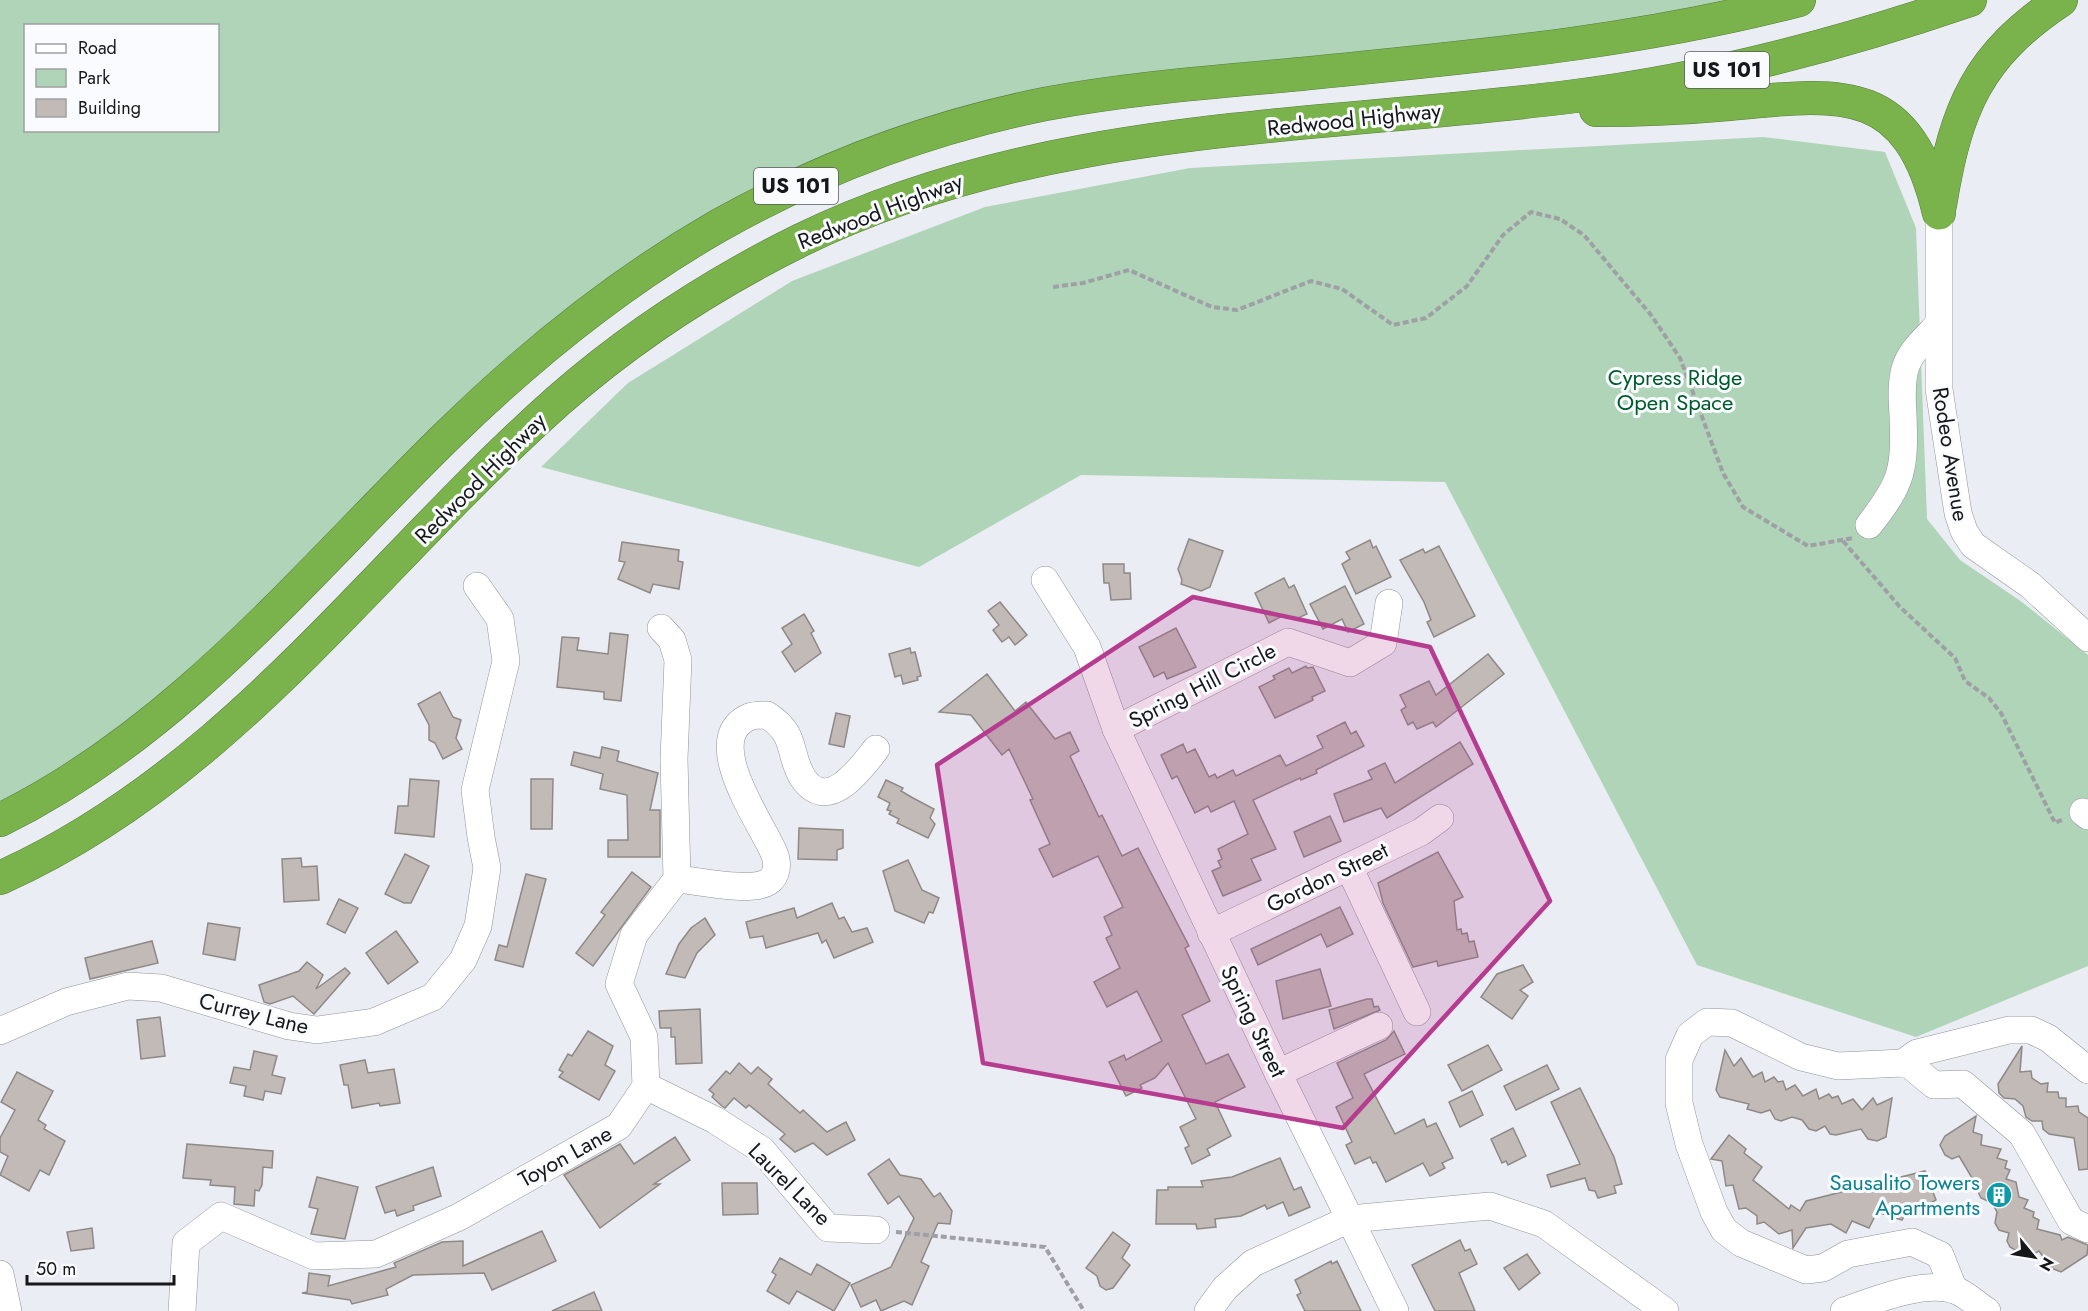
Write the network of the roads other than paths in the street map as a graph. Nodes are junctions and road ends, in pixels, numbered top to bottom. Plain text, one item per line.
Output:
1 (1799, 0) edge
2 (1970, 0) edge
3 (2061, 0) edge
4 (1478, 107) junction
5 (1939, 213) junction
6 (1938, 326) junction
7 (1869, 525) road end
8 (1046, 580) dead end
9 (477, 586) dead end
10 (1389, 603) dead end
11 (661, 628) dead end
12 (2088, 638) edge
13 (1116, 729) junction
14 (876, 749) dead end
15 (1440, 818) dead end
16 (0, 820) edge
17 (1349, 867) junction
18 (0, 878) edge
19 (677, 879) junction
20 (1211, 933) junction
21 (1417, 1012) dead end
22 (1379, 1026) dead end
23 (0, 1031) edge
24 (1903, 1063) junction
25 (2088, 1070) edge
26 (1278, 1073) junction
27 (645, 1086) junction
28 (1350, 1219) junction
29 (2088, 1228) edge
30 (876, 1230) road end
31 (0, 1274) edge
32 (1954, 1290) junction
33 (8, 1311) edge
34 (182, 1311) edge
35 (1208, 1311) edge
36 (1395, 1311) edge
37 (1665, 1311) edge
38 (1844, 1311) edge
39 (1987, 1311) edge

1 - 16 highway, US 101
2 - 4 highway, Redwood Highway / US 101
3 - 5 highway
4 - 5 highway
4 - 18 highway, Redwood Highway / US 101
5 - 6 street, Rodeo Avenue
6 - 7 street
6 - 12 street, Rodeo Avenue
8 - 13 street, Spring Street
9 - 23 street, Currey Lane
10 - 13 street, Spring Hill Circle
11 - 19 street
13 - 20 street, Spring Street
14 - 19 street
15 - 17 street, Gordon Street
17 - 20 street, Gordon Street
17 - 21 street
19 - 27 street
20 - 26 street, Spring Street
22 - 26 street
24 - 25 street
24 - 29 street
24 - 32 street
26 - 28 street, Spring Street
27 - 30 street, Laurel Lane
27 - 34 street, Toyon Lane
28 - 35 street
28 - 36 street, Spring Street
28 - 37 street
31 - 33 street
32 - 38 street
32 - 39 street

